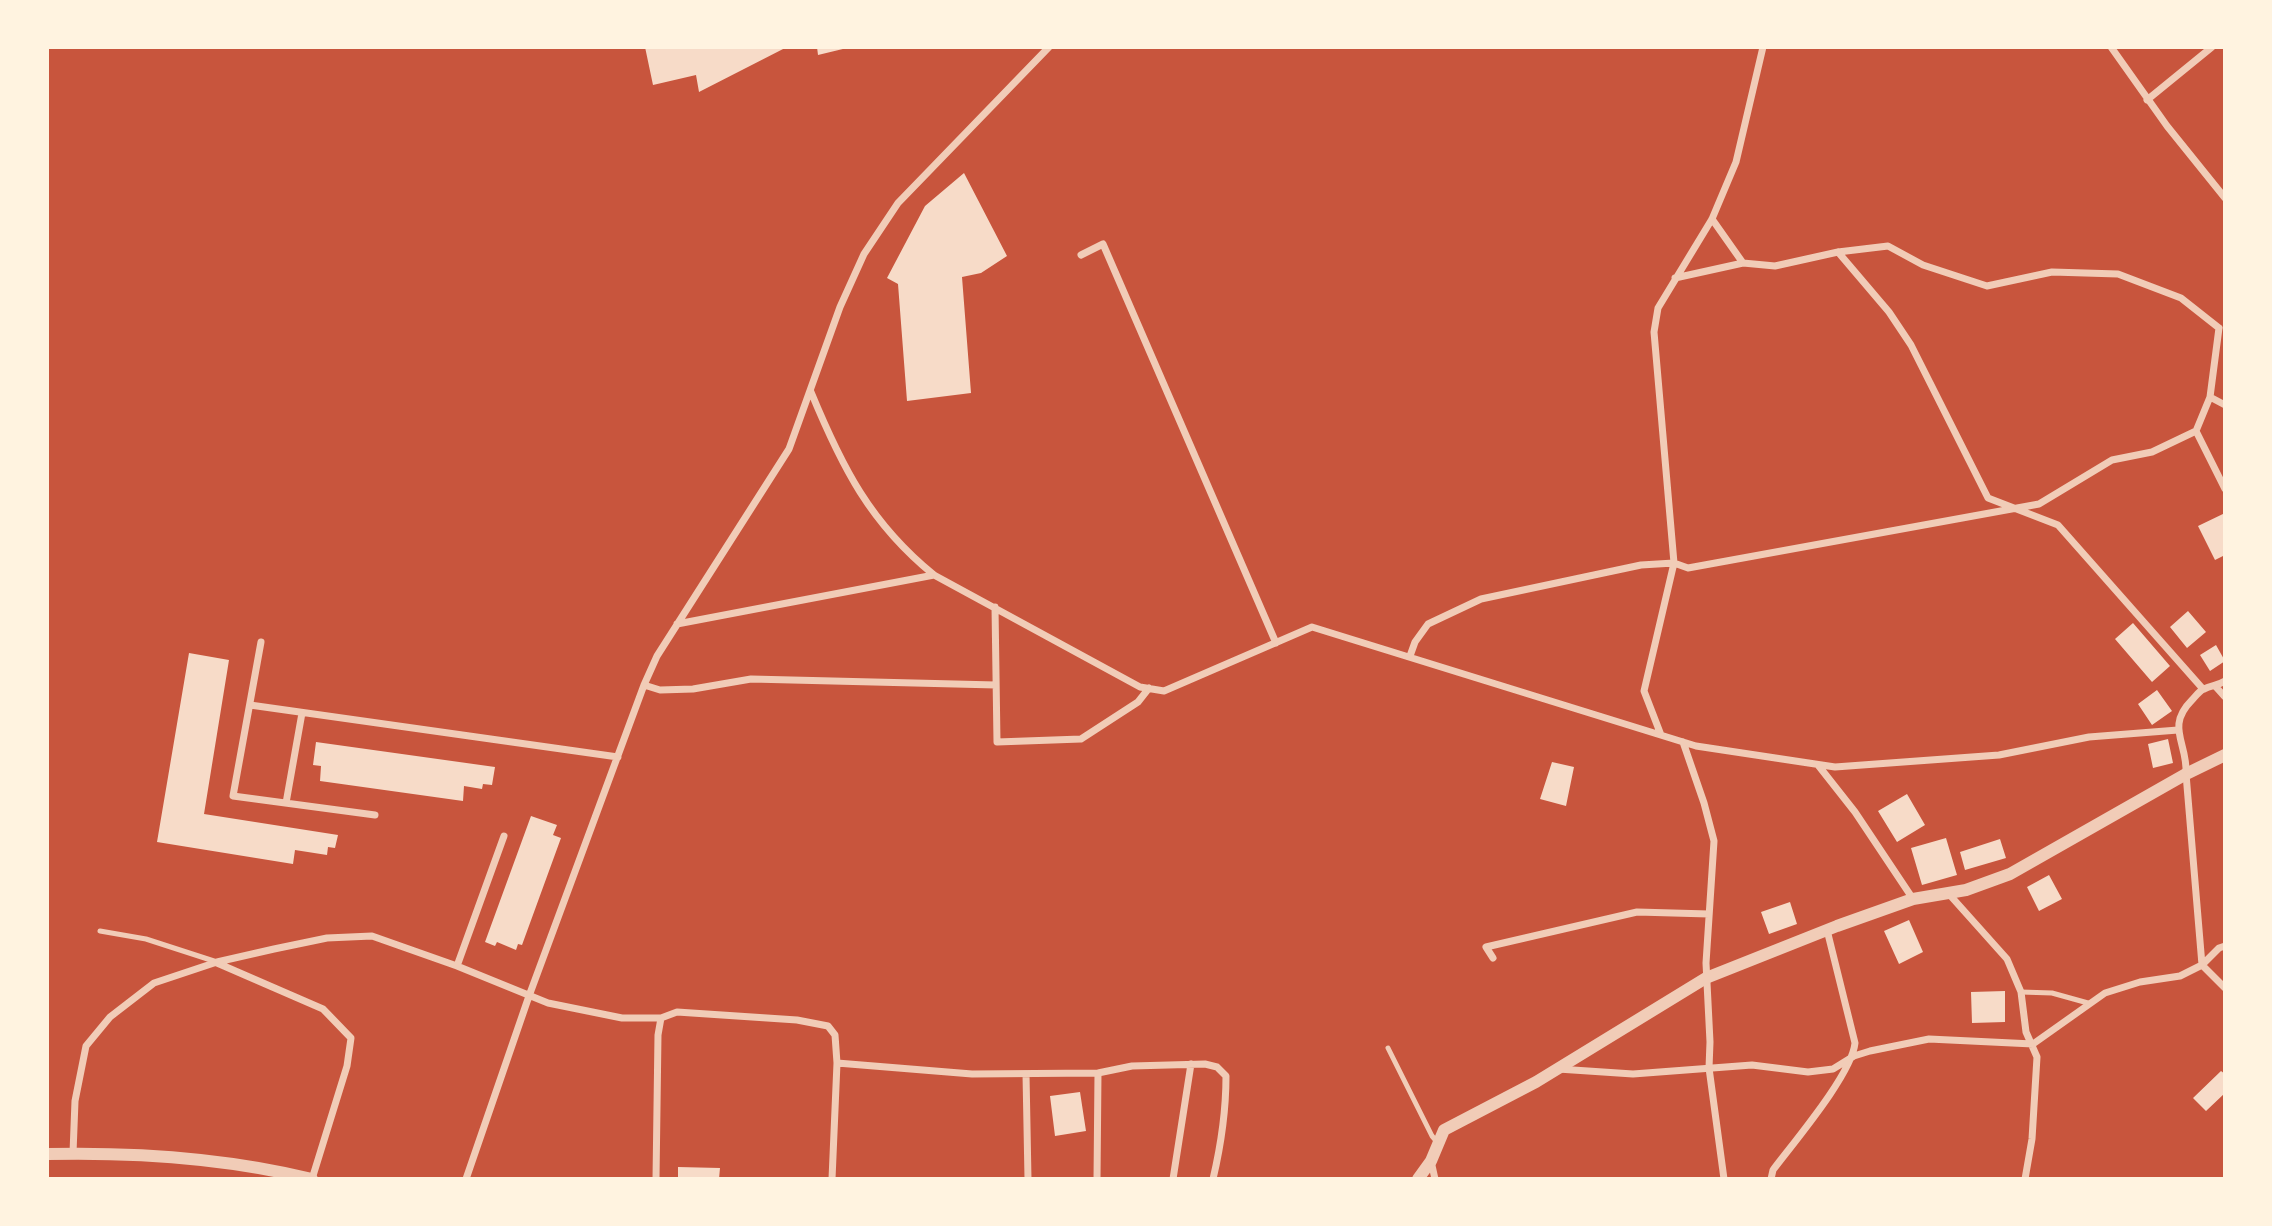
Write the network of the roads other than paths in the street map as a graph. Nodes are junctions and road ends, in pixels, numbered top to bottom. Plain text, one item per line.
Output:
1 (1049, 47) edge
2 (1763, 47) edge
3 (2111, 47) edge
4 (2212, 47) edge
5 (2147, 100) junction
6 (2225, 198) edge
7 (1712, 219) junction
8 (1838, 253) junction
9 (1081, 255) dead end
10 (1743, 263) junction
11 (1675, 278) junction
12 (2222, 325) edge
13 (811, 392) junction
14 (2210, 397) junction
15 (2225, 405) edge
16 (2196, 431) junction
17 (2225, 489) edge
18 (2014, 507) junction
19 (1674, 564) junction
20 (934, 575) junction
21 (995, 607) junction
22 (677, 624) junction
23 (261, 642) dead end
24 (1276, 643) junction
25 (1410, 656) junction
26 (2225, 681) edge
27 (644, 685) junction
28 (996, 685) junction
29 (2216, 687) junction
30 (1149, 688) junction
31 (2203, 689) junction
32 (2225, 697) edge
33 (250, 705) junction
34 (302, 713) junction
35 (2178, 730) junction
36 (1661, 735) junction
37 (1683, 742) junction
38 (2225, 755) edge
39 (618, 757) junction
40 (1818, 764) junction
41 (2186, 774) junction
42 (286, 803) junction
43 (375, 816) dead end
44 (504, 836) dead end
45 (1948, 893) junction
46 (1913, 899) junction
47 (1709, 914) junction
48 (1827, 930) junction
49 (100, 932) dead end
50 (2225, 946) edge
51 (1493, 958) dead end
52 (217, 962) junction
53 (2202, 965) junction
54 (457, 966) junction
55 (1706, 978) junction
56 (2225, 988) edge
57 (2021, 992) junction
58 (529, 996) junction
59 (2088, 1003) junction
60 (662, 1018) junction
61 (2033, 1044) junction
62 (1388, 1048) dead end
63 (1854, 1056) junction
64 (837, 1063) junction
65 (1191, 1064) junction
66 (1709, 1068) junction
67 (1558, 1069) junction
68 (1098, 1073) junction
69 (1026, 1074) junction
70 (1438, 1143) junction
71 (73, 1153) junction
72 (47, 1154) edge
73 (1431, 1161) junction
74 (312, 1179) edge
75 (466, 1179) edge
76 (656, 1179) edge
77 (832, 1179) edge
78 (1028, 1179) edge
79 (1097, 1179) edge
80 (1173, 1179) edge
81 (1213, 1179) edge
82 (1418, 1179) edge
83 (1435, 1179) edge
84 (1724, 1179) edge
85 (1771, 1179) edge
86 (2025, 1179) edge

1 - 13 street
2 - 7 street
3 - 5 street
4 - 5 street
5 - 6 street
7 - 10 street
7 - 11 street
8 - 10 street
8 - 12 street
8 - 18 street
9 - 24 street
10 - 11 street
11 - 19 street
12 - 14 street
13 - 20 street
13 - 22 street
14 - 15 street
14 - 16 street
16 - 17 street
16 - 18 street
18 - 19 street
18 - 31 street
19 - 25 street
19 - 36 street
20 - 21 street
20 - 22 street
21 - 28 street
21 - 30 street
22 - 27 street
23 - 33 street
24 - 25 street
24 - 30 street
25 - 36 street
26 - 29 street
27 - 28 street
27 - 39 street
28 - 30 street
29 - 31 street
29 - 32 street
31 - 35 street
33 - 34 street
33 - 42 street
34 - 39 street
34 - 42 street
35 - 40 street
35 - 41 street
36 - 37 street
37 - 40 street
37 - 47 street
38 - 41 street
39 - 58 street
40 - 46 street
41 - 45 street
41 - 53 street
42 - 43 street
44 - 54 street
45 - 46 street
45 - 57 street
46 - 48 street
47 - 51 street
47 - 55 street
48 - 55 street
48 - 63 street
49 - 52 lane
50 - 53 street
52 - 54 street
52 - 71 street
52 - 74 street
53 - 56 street
53 - 59 street
54 - 58 street
55 - 66 street
55 - 67 street
57 - 59 lane
57 - 61 street
58 - 60 street
58 - 75 street
59 - 61 street
60 - 64 street
60 - 76 street
61 - 63 street
61 - 86 street
62 - 70 lane
63 - 66 street
63 - 85 street
64 - 69 street
64 - 77 street
65 - 68 street
65 - 80 street
65 - 81 street
66 - 67 street
66 - 84 street
67 - 70 street
68 - 69 street
68 - 79 street
69 - 78 street
70 - 73 street
71 - 72 street
71 - 74 street
73 - 82 street
73 - 83 street

